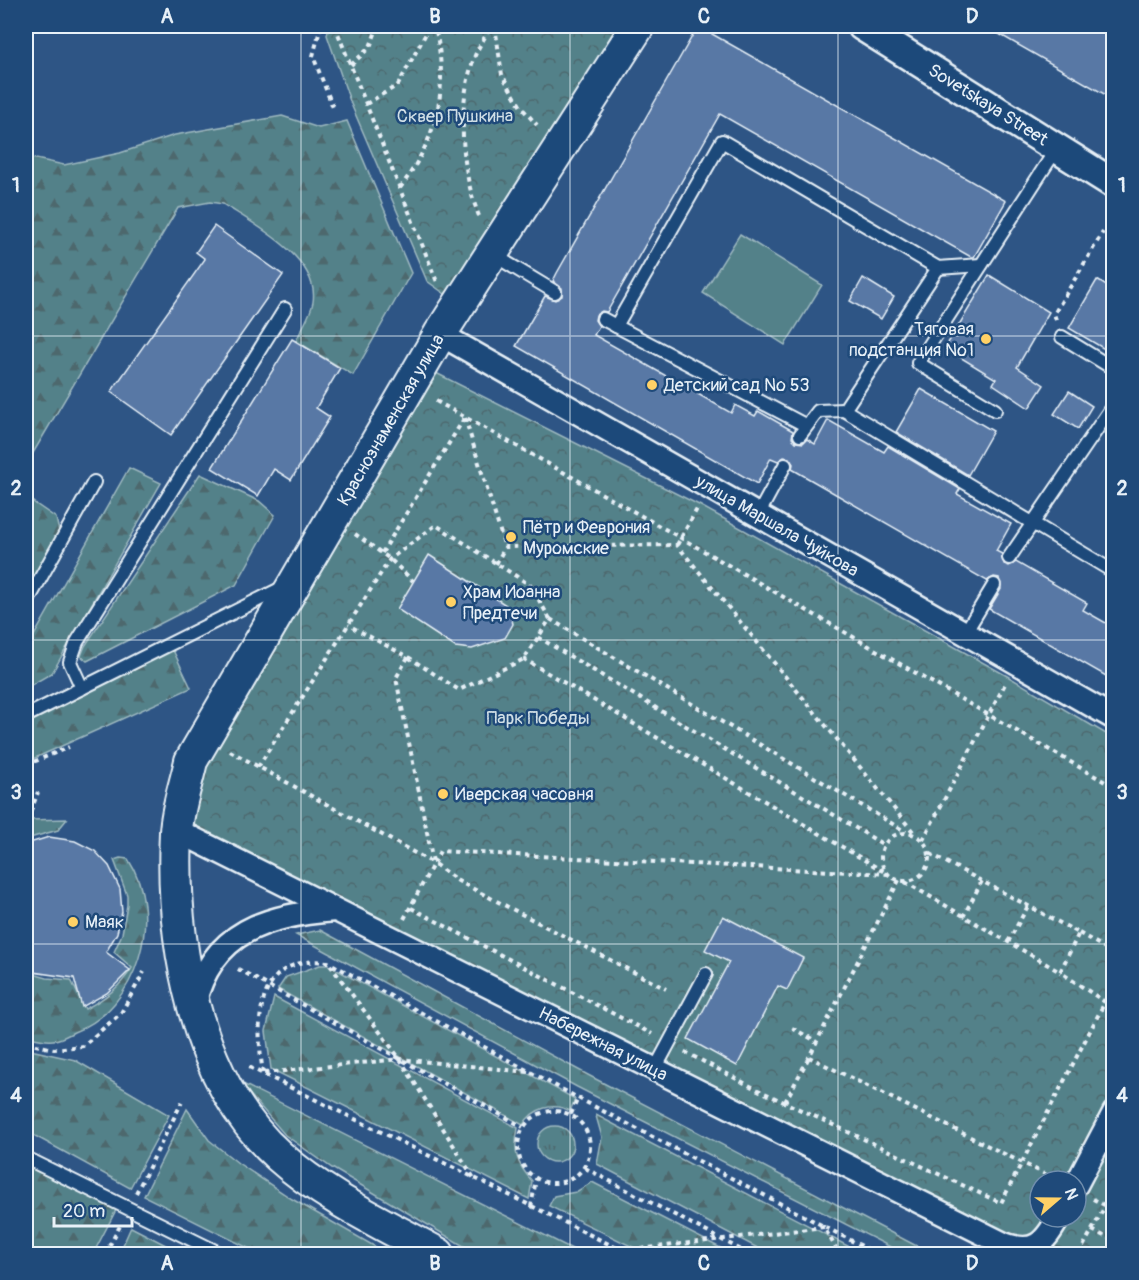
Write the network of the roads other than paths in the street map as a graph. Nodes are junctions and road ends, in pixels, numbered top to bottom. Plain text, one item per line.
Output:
1 (638, 26) edge
2 (875, 29) edge
3 (1057, 148) junction
4 (1113, 183) edge
5 (492, 254) junction
6 (981, 266) junction
7 (938, 268) junction
8 (555, 292) dead end
9 (285, 309) dead end
10 (603, 319) dead end
11 (616, 326) junction
12 (441, 334) junction
13 (1062, 337) road end
14 (1113, 369) edge
15 (1113, 404) edge
16 (844, 410) junction
17 (995, 410) dead end
18 (785, 465) dead end
19 (94, 482) dead end
20 (758, 515) junction
21 (1031, 522) junction
22 (1009, 558) dead end
23 (1113, 572) edge
24 (299, 580) junction
25 (994, 585) dead end
26 (26, 604) edge
27 (965, 633) junction
28 (82, 688) junction
29 (26, 716) edge
30 (1113, 718) edge
31 (176, 830) junction
32 (335, 910) junction
33 (706, 974) dead end
34 (194, 1005) junction
35 (655, 1069) junction
36 (1113, 1113) edge
37 (26, 1158) edge
38 (1084, 1169) edge
39 (1052, 1229) edge
40 (221, 1254) edge
41 (438, 1254) edge

1 - 5 main road, Краснознаменская улица
2 - 3 street, Sovetskaya Street
3 - 4 street, Sovetskaya Street
3 - 6 lane
5 - 8 lane
5 - 12 main road, Краснознаменская улица
6 - 7 lane
6 - 17 lane
7 - 11 lane
7 - 16 lane
9 - 28 lane
10 - 11 lane
11 - 16 lane
12 - 20 street, улица Маршала Чуйкова
12 - 24 main road, Краснознаменская улица
13 - 14 lane
15 - 21 lane
16 - 21 lane
18 - 20 lane
19 - 26 lane
20 - 27 street, улица Маршала Чуйкова
21 - 22 lane
21 - 23 lane
24 - 28 lane
24 - 31 main road, Краснознаменская улица
25 - 27 lane
27 - 30 street, улица Маршала Чуйкова
28 - 29 lane
31 - 32 street, Набережная улица
31 - 34 main road, Краснознаменская улица
32 - 34 street
32 - 35 street, Набережная улица
33 - 35 lane
34 - 41 main road, Краснознаменская улица
35 - 39 street, Набережная улица
36 - 38 street
37 - 40 lane

